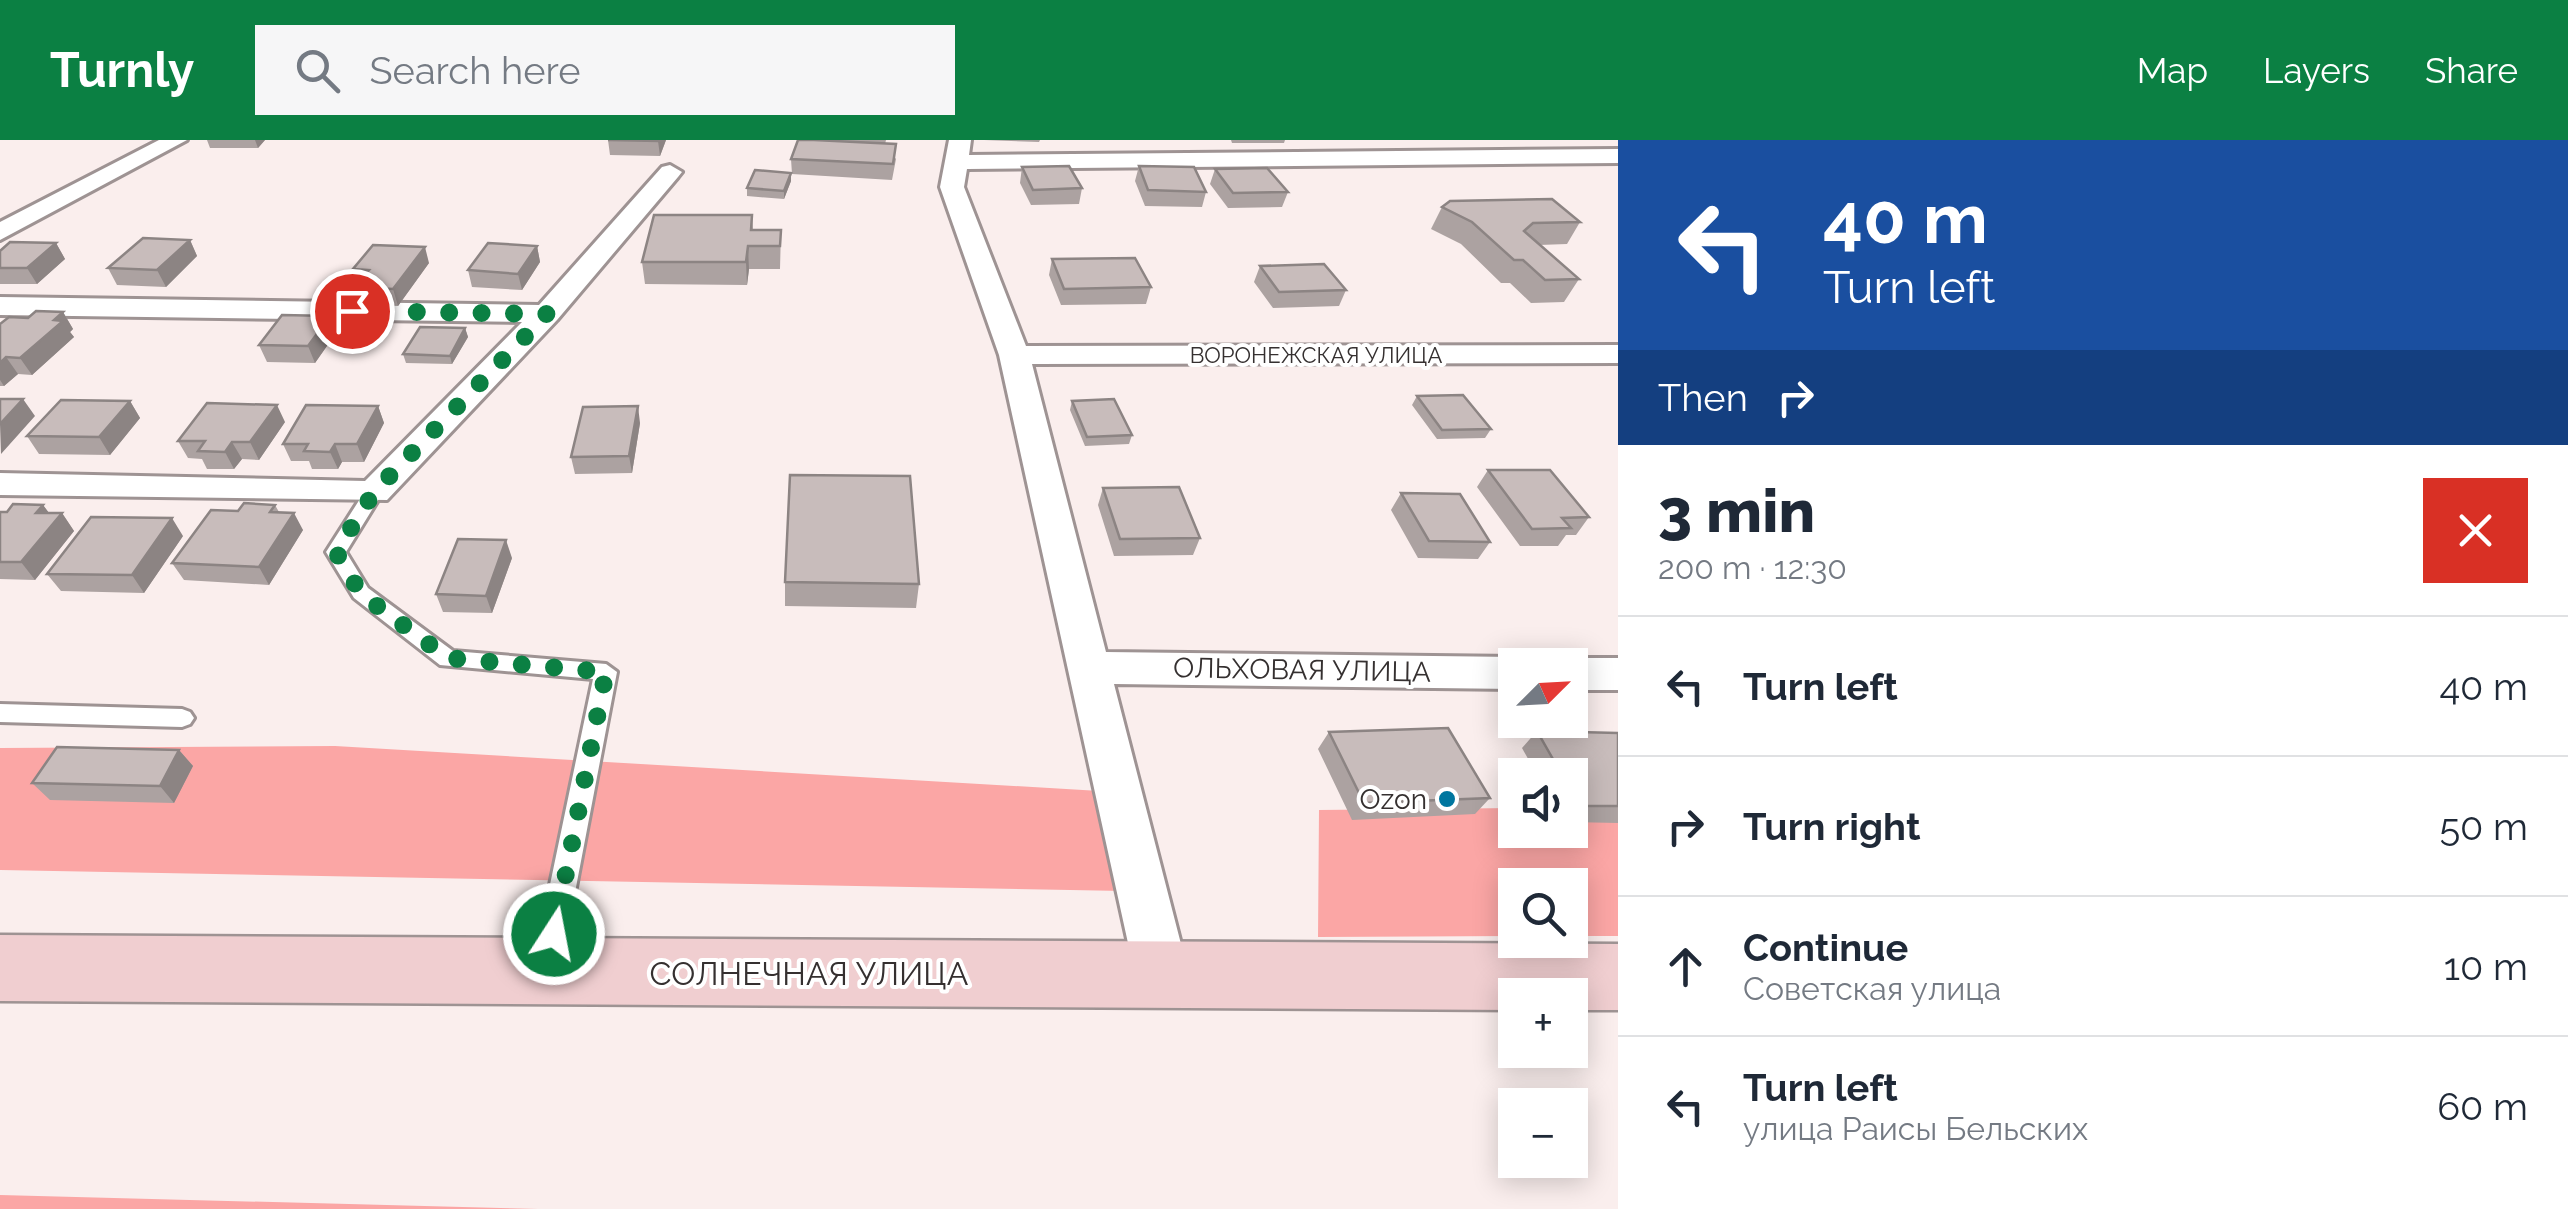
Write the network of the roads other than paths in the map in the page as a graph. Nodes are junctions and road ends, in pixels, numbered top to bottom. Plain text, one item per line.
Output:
1 (176, 140) edge
2 (958, 151) edge
3 (1618, 156) edge
4 (670, 172) dead end
5 (0, 232) edge
6 (0, 306) edge
7 (547, 314) junction
8 (1618, 354) edge
9 (1014, 355) junction
10 (0, 484) edge
11 (374, 492) junction
12 (1088, 668) junction
13 (1498, 673) edge
14 (1588, 674) edge
15 (1618, 674) edge
16 (0, 713) edge
17 (182, 718) dead end
18 (0, 968) edge
19 (546, 971) junction
20 (1162, 975) junction
21 (1618, 978) edge

1 - 5 street
2 - 3 street
2 - 9 street
4 - 7 street
6 - 7 street
7 - 11 street
8 - 9 street, ВОРОНЕЖСКАЯ УЛИЦА
9 - 12 street
10 - 11 street
11 - 19 lane
12 - 13 street, ОЛЬХОВАЯ УЛИЦА
12 - 20 street
14 - 15 street
16 - 17 lane
18 - 19 street, СОЛНЕЧНАЯ УЛИЦА
19 - 20 street, СОЛНЕЧНАЯ УЛИЦА
20 - 21 street, СОЛНЕЧНАЯ УЛИЦА

